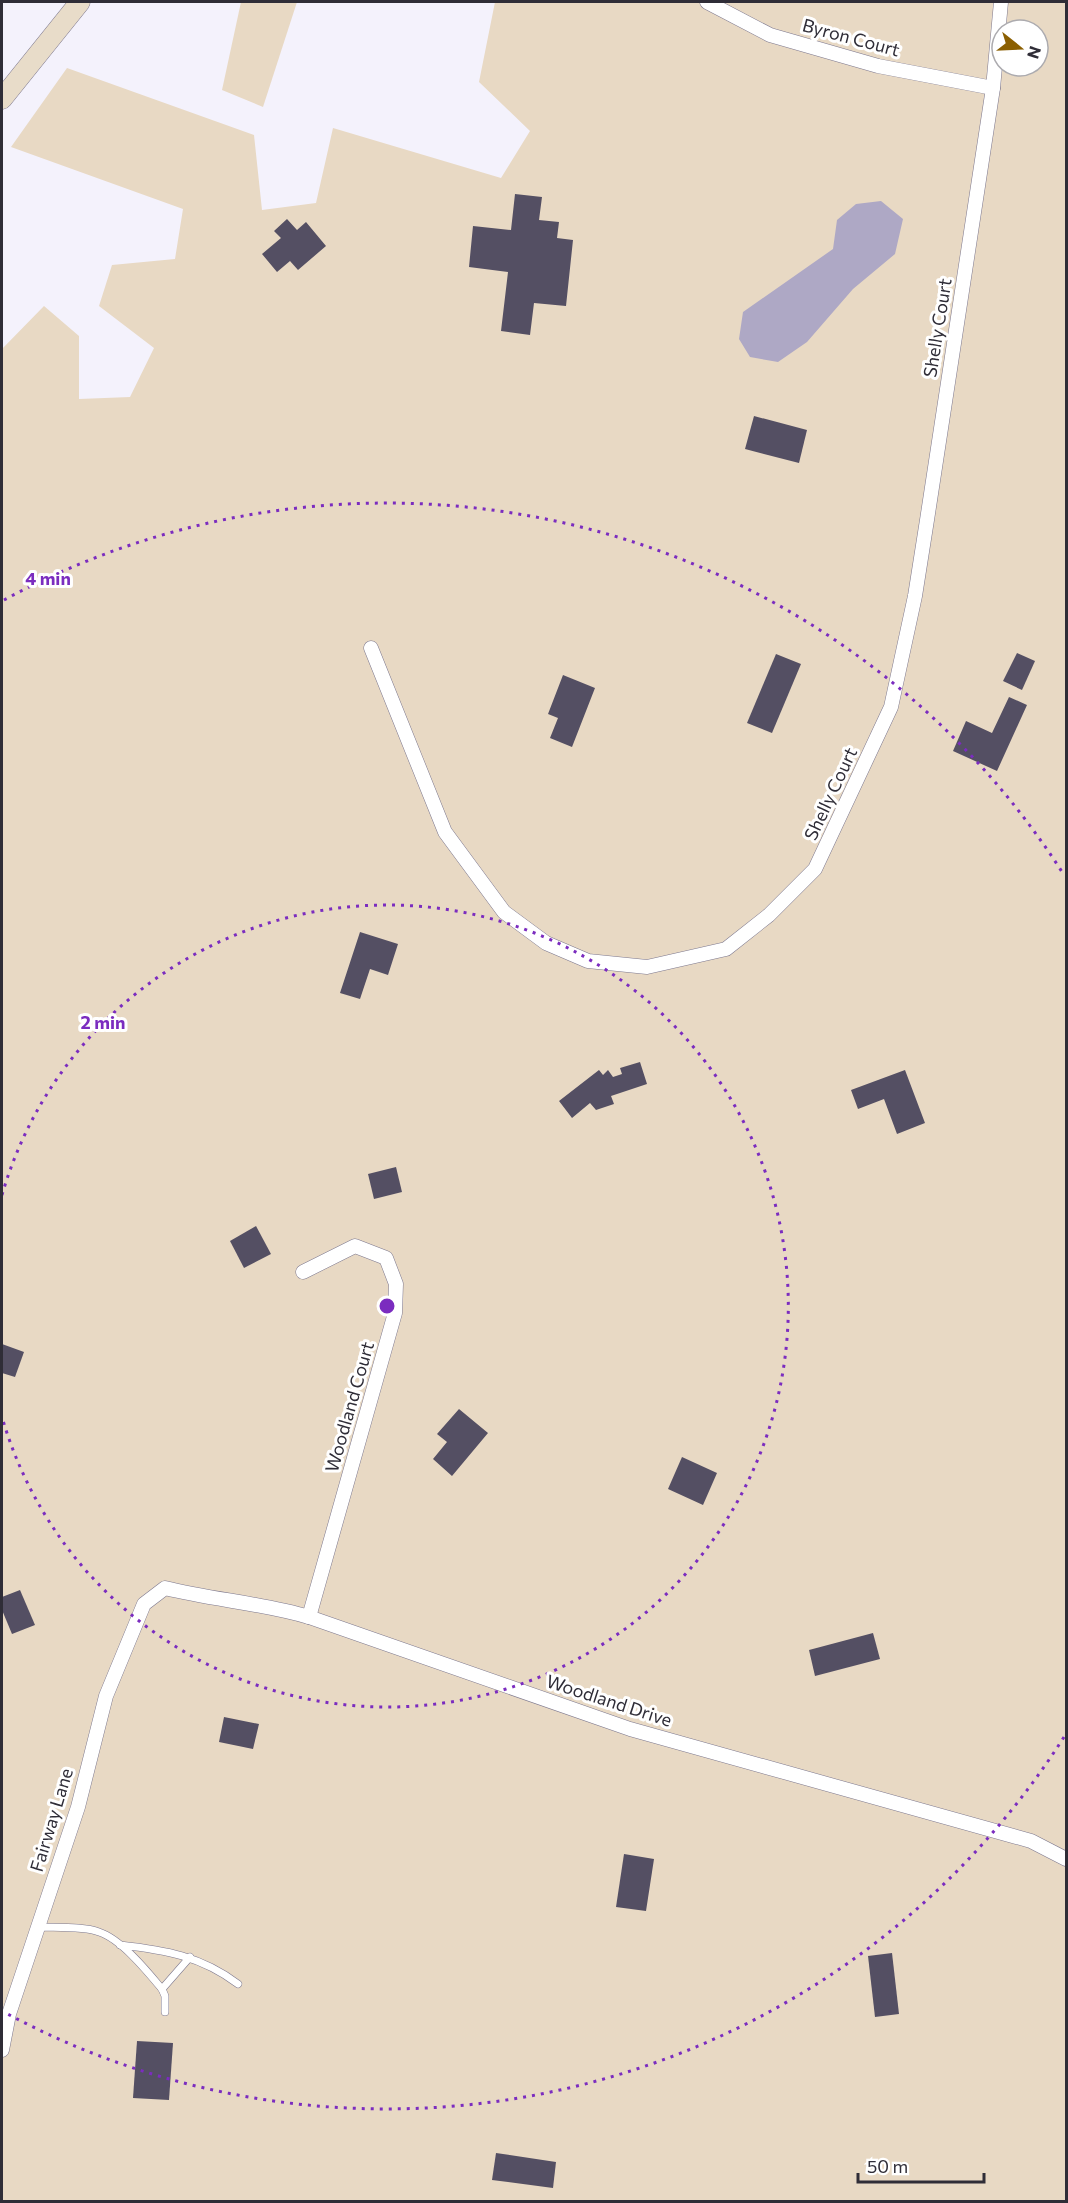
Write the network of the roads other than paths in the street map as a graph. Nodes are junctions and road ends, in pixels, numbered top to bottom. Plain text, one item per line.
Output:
1 (80, 2) edge
2 (707, 2) edge
3 (1001, 2) edge
4 (993, 88) junction
5 (2, 99) edge
6 (371, 648) dead end
7 (303, 1272) dead end
8 (144, 1604) joint
9 (309, 1617) junction
10 (1066, 1859) edge
11 (37, 1927) junction
12 (120, 1945) junction
13 (190, 1957) junction
14 (238, 1984) dead end
15 (162, 1989) junction
16 (165, 2012) dead end
17 (2, 2050) edge

1 - 5 street
2 - 4 street, Byron Court
3 - 4 street, Shelly Court
4 - 6 street, Shelly Court
7 - 9 street, Woodland Court
8 - 9 street, Woodland Drive
8 - 11 street, Fairway Lane
9 - 10 street, Woodland Drive
11 - 12 lane
11 - 17 street, Fairway Lane
12 - 13 lane
12 - 15 lane
13 - 14 lane
13 - 15 lane
15 - 16 lane

